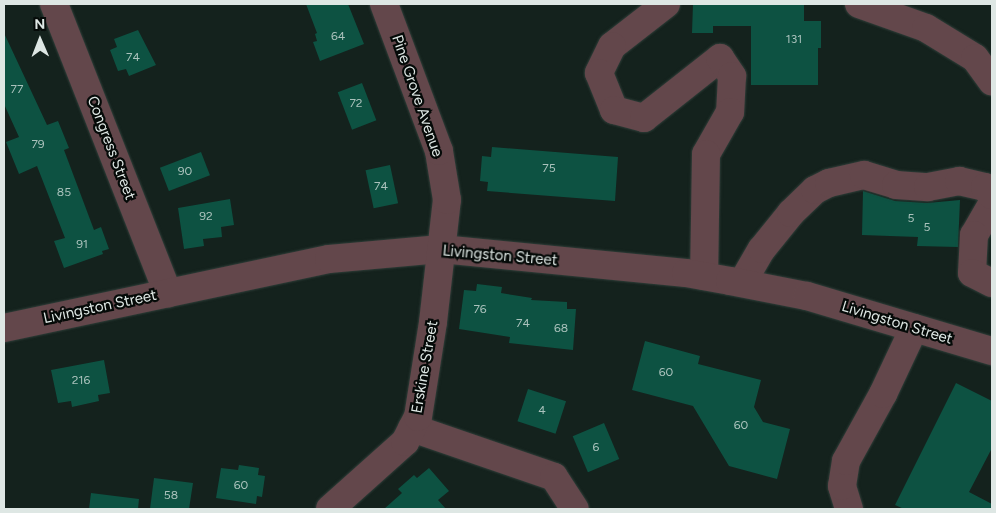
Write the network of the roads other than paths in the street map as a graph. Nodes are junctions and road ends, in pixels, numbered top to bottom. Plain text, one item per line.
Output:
1 (54, 4) edge
2 (384, 4) edge
3 (666, 4) edge
4 (859, 4) edge
5 (992, 81) edge
6 (992, 195) edge
7 (992, 204) edge
8 (441, 249) junction
9 (704, 276) junction
10 (992, 282) edge
11 (742, 283) junction
12 (168, 293) junction
13 (4, 328) edge
14 (914, 328) junction
15 (992, 351) edge
16 (412, 428) junction
17 (336, 507) edge
18 (575, 509) edge
19 (850, 509) edge

1 - 12 street, Congress Street
2 - 8 street, Pine Grove Avenue
3 - 9 street
4 - 5 street
6 - 11 street
7 - 10 street
8 - 9 street, Livingston Street
8 - 12 street, Livingston Street
8 - 16 street, Erskine Street
9 - 11 street, Livingston Street
11 - 14 street, Livingston Street
12 - 13 street, Livingston Street
14 - 15 street, Livingston Street
14 - 19 street
16 - 17 street, Erskine Street
16 - 18 street

